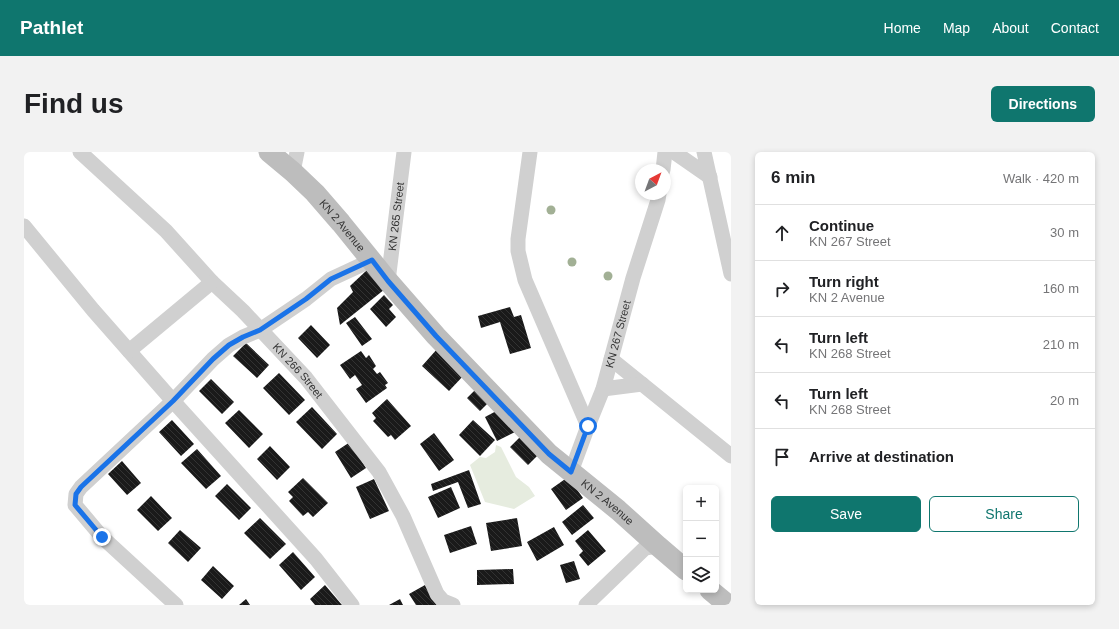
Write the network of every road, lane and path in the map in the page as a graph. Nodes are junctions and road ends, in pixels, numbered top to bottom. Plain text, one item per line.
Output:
1 (80, 152) edge
2 (269, 152) edge
3 (297, 152) edge
4 (404, 152) edge
5 (530, 152) edge
6 (666, 152) edge
7 (674, 152) edge
8 (704, 152) edge
9 (664, 164) edge
10 (293, 172) junction
11 (710, 177) junction
12 (658, 200) edge
13 (724, 214) edge
14 (24, 226) edge
15 (372, 260) junction
16 (731, 274) edge
17 (388, 281) junction
18 (212, 282) junction
19 (260, 330) junction
20 (129, 351) junction
21 (611, 358) junction
22 (642, 384) junction
23 (603, 389) junction
24 (173, 401) junction
25 (588, 426) junction
26 (731, 456) edge
27 (571, 472) junction
28 (658, 546) junction
29 (683, 567) edge
30 (714, 593) edge
31 (176, 605) edge
32 (352, 605) edge
33 (453, 605) edge
34 (586, 605) edge
35 (728, 605) edge

1 - 18 street, KN 266 Street
2 - 10 main road, KN 2 Avenue
3 - 10 street
4 - 17 street, KN 265 Street
5 - 25 street
6 - 9 street
7 - 11 street
8 - 11 street
10 - 15 main road, KN 2 Avenue
11 - 13 street
12 - 21 street, KN 267 Street
13 - 16 street
14 - 20 street
15 - 17 main road, KN 2 Avenue
15 - 19 street
17 - 27 main road, KN 2 Avenue
18 - 19 street, KN 266 Street
18 - 20 street
19 - 24 street
19 - 33 street, KN 266 Street
20 - 24 street
21 - 22 street
21 - 23 street, KN 267 Street
22 - 23 street
22 - 26 street
23 - 25 street, KN 267 Street
24 - 31 street
24 - 32 street
25 - 27 street, KN 267 Street
27 - 28 main road, KN 2 Avenue
28 - 29 main road, KN 2 Avenue
28 - 34 street
30 - 35 main road

